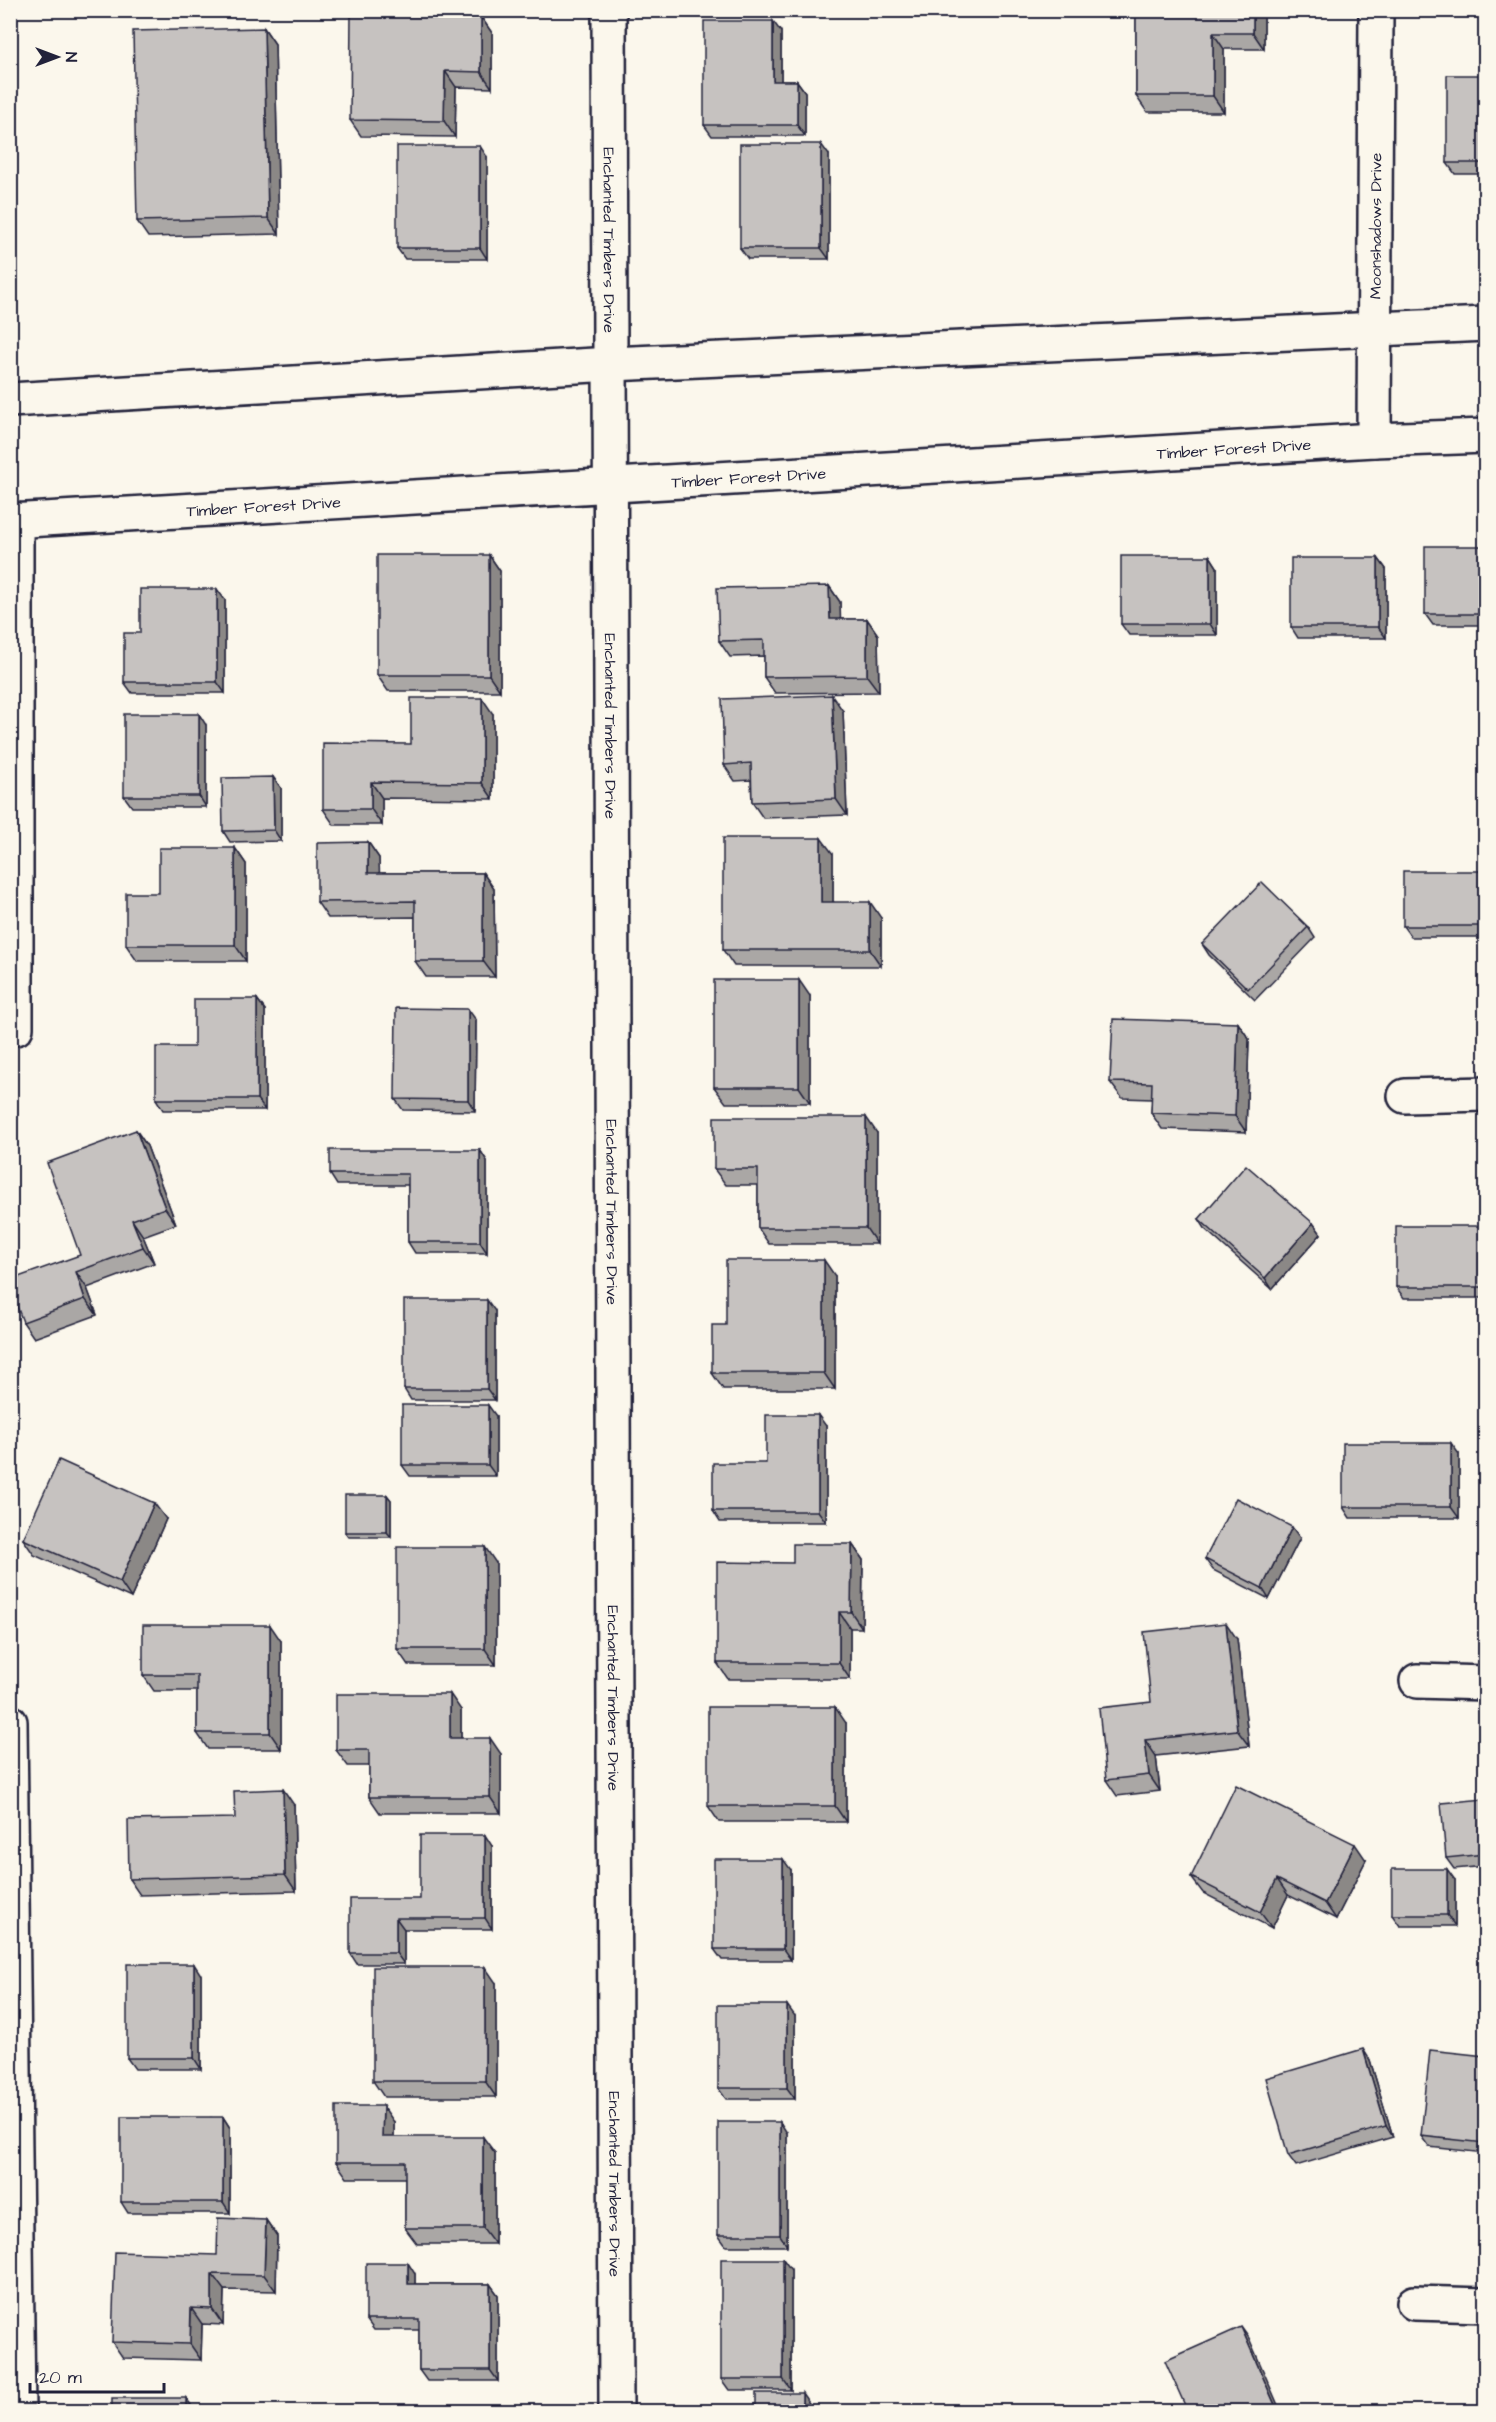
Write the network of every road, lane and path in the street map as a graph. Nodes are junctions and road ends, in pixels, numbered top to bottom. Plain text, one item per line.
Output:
1 (609, 10) edge
2 (1376, 10) edge
3 (1485, 324) edge
4 (1375, 331) junction
5 (610, 364) junction
6 (10, 400) edge
7 (1485, 436) edge
8 (1374, 440) junction
9 (612, 486) junction
10 (13, 520) edge
11 (16, 1028) dead end
12 (1485, 1094) edge
13 (1405, 1096) dead end
14 (1417, 1681) dead end
15 (1485, 1683) edge
16 (10, 1722) edge
17 (1414, 2303) dead end
18 (1485, 2305) edge
19 (18, 2412) edge
20 (616, 2412) edge

1 - 5 street, Enchanted Timbers Drive
2 - 4 street, Moonshadows Drive
3 - 4 street
4 - 5 street
4 - 8 street, Moonshadows Drive
5 - 6 street
5 - 9 street, Enchanted Timbers Drive
7 - 8 street, Timber Forest Drive
8 - 9 street, Timber Forest Drive
9 - 10 street, Timber Forest Drive
9 - 20 street, Enchanted Timbers Drive
10 - 11 street
12 - 13 street
14 - 15 street
16 - 19 street
17 - 18 street

